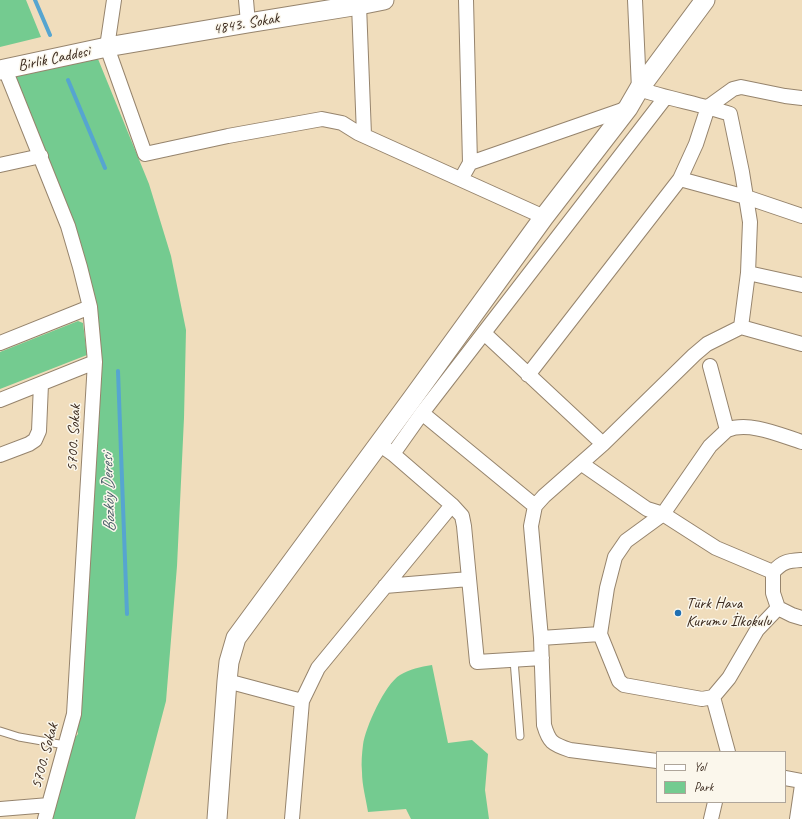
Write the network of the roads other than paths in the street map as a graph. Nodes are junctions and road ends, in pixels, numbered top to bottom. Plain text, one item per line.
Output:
1 (114, 0) edge
2 (246, 0) edge
3 (384, 0) edge
4 (466, 0) edge
5 (635, 0) edge
6 (706, 0) edge
7 (359, 5) junction
8 (248, 23) junction
9 (107, 48) junction
10 (3, 70) edge
11 (639, 89) junction
12 (665, 98) junction
13 (802, 98) edge
14 (708, 107) junction
15 (628, 108) junction
16 (364, 135) junction
17 (41, 156) junction
18 (470, 163) junction
19 (0, 165) edge
20 (461, 179) junction
21 (680, 179) junction
22 (746, 197) junction
23 (802, 216) edge
24 (544, 217) junction
25 (748, 273) junction
26 (802, 284) edge
27 (90, 307) junction
28 (741, 327) junction
29 (484, 333) junction
30 (0, 343) edge
31 (802, 344) edge
32 (95, 362) junction
33 (710, 366) dead end
34 (528, 375) junction
35 (41, 384) junction
36 (0, 400) edge
37 (422, 413) junction
38 (727, 430) junction
39 (802, 442) edge
40 (603, 444) junction
41 (386, 449) junction
42 (0, 455) edge
43 (582, 464) junction
44 (452, 505) junction
45 (535, 506) junction
46 (663, 514) junction
47 (802, 560) edge
48 (773, 572) junction
49 (470, 579) junction
50 (385, 586) junction
51 (778, 608) junction
52 (802, 618) edge
53 (600, 634) junction
54 (541, 638) junction
55 (542, 658) junction
56 (514, 660) junction
57 (227, 681) junction
58 (713, 696) junction
59 (302, 701) junction
60 (0, 731) edge
61 (520, 736) dead end
62 (65, 746) junction
63 (728, 751) edge
64 (656, 761) edge
65 (786, 778) edge
66 (802, 781) edge
67 (802, 785) edge
68 (715, 803) edge
69 (49, 805) junction
70 (0, 809) edge
71 (45, 819) edge
72 (217, 819) edge
73 (292, 819) edge
74 (711, 819) edge
75 (797, 819) edge

1 - 9 street
2 - 8 street
3 - 7 street, 4843. Sokak
4 - 18 street
5 - 11 street
6 - 11 street
7 - 8 street, 4843. Sokak
7 - 16 street
8 - 9 street, 4843. Sokak
9 - 10 street, Birlik Caddesi
9 - 16 street
10 - 17 street, 5700. Sokak
11 - 12 street
11 - 15 street
12 - 14 street
12 - 29 street
13 - 14 street
14 - 21 street
14 - 22 street
15 - 18 street
15 - 24 street
16 - 20 street
17 - 19 street
17 - 27 street, 5700. Sokak
18 - 20 street
20 - 24 street
21 - 22 street
21 - 34 street
22 - 23 street
22 - 25 street
24 - 41 street
25 - 26 street
25 - 28 street
27 - 30 street
27 - 32 street, 5700. Sokak
28 - 31 street
28 - 40 street
29 - 34 street
29 - 37 street
32 - 35 street
32 - 62 street, 5700. Sokak
33 - 38 street
34 - 40 street
35 - 36 street
35 - 42 street
37 - 41 street
37 - 45 street
38 - 39 street
38 - 46 street
40 - 43 street
41 - 44 street
41 - 57 street
43 - 45 street
43 - 46 street
44 - 49 street
44 - 50 street
45 - 54 street
46 - 48 street
46 - 53 street
47 - 48 street
48 - 51 street
49 - 50 street
49 - 56 street
50 - 59 street
51 - 52 street
51 - 58 street
53 - 54 street
53 - 58 street
54 - 55 street
55 - 56 street
55 - 64 street
56 - 61 lane
57 - 59 street
57 - 72 street
58 - 63 street
59 - 73 street
60 - 62 lane
62 - 69 street, 5700. Sokak
65 - 66 street
67 - 75 street
68 - 74 street
69 - 70 street
69 - 71 street, 5700. Sokak

